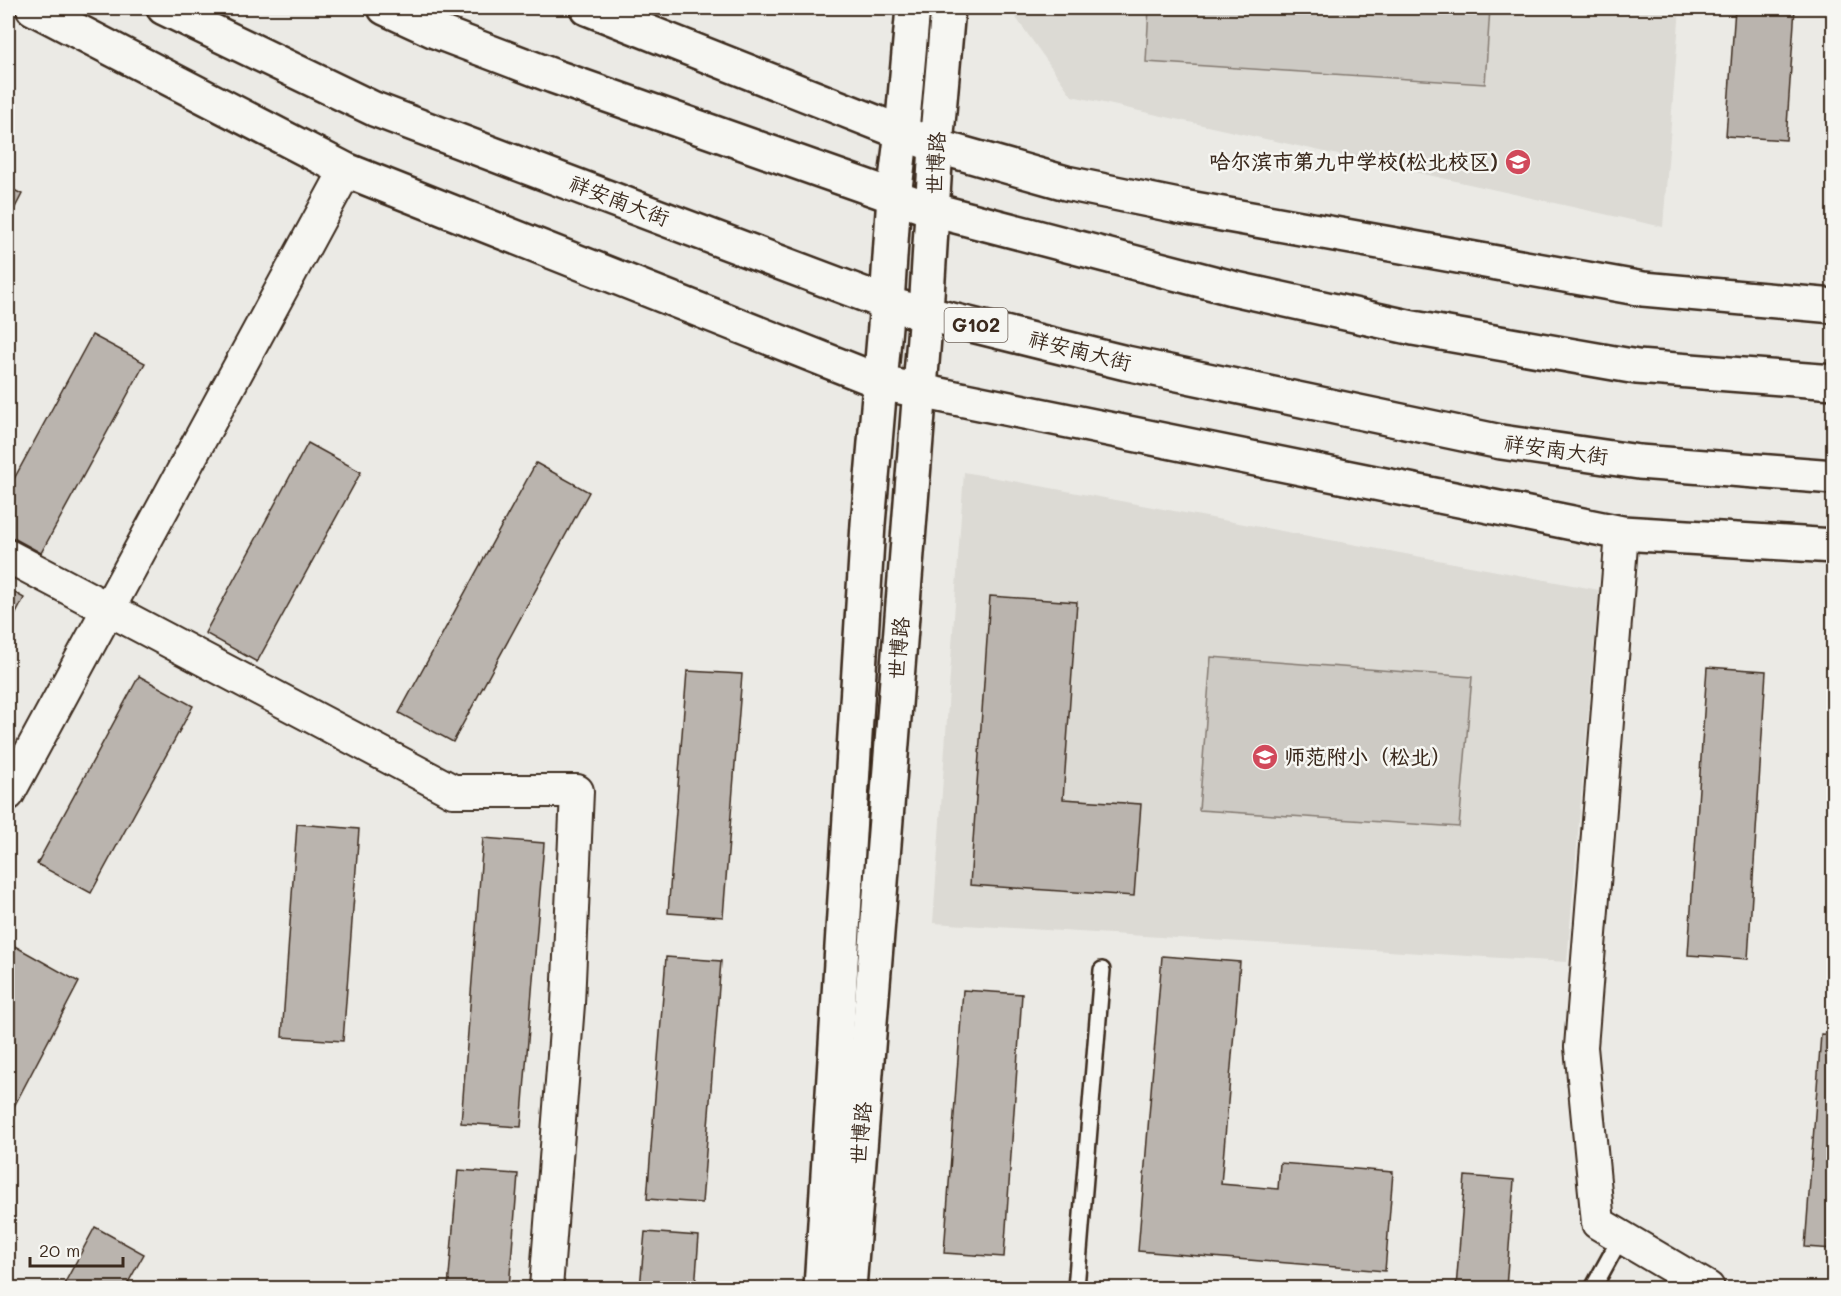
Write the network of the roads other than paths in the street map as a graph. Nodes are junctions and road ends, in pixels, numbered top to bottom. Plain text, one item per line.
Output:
1 (33, 8) edge
2 (164, 8) edge
3 (385, 8) edge
4 (587, 8) edge
5 (913, 8) edge
6 (948, 8) edge
7 (902, 131) junction
8 (936, 146) junction
9 (346, 170) junction
10 (894, 196) junction
11 (933, 210) junction
12 (887, 303) junction
13 (1833, 306) edge
14 (926, 312) junction
15 (880, 382) junction
16 (1833, 382) edge
17 (920, 391) junction
18 (1833, 477) edge
19 (1622, 533) junction
20 (1833, 546) edge
21 (8, 556) edge
22 (106, 609) junction
23 (8, 794) edge
24 (1102, 970) dead end
25 (1621, 1237) junction
26 (546, 1288) edge
27 (821, 1288) edge
28 (849, 1288) edge
29 (1076, 1288) edge
30 (1593, 1288) edge
31 (1708, 1288) edge

1 - 9 main road
2 - 12 main road, 祥安南大街 / G102
3 - 10 main road
4 - 7 main road
5 - 7 main road, 世博路
6 - 8 main road, 世博路
7 - 8 main road
7 - 10 main road, 世博路
8 - 11 main road, 世博路
8 - 13 main road
9 - 15 main road
9 - 22 street
10 - 11 main road
10 - 12 main road, 世博路
11 - 14 main road, 世博路
11 - 16 main road
12 - 14 main road, 祥安南大街 / G102
12 - 15 main road, 世博路
14 - 17 main road, 世博路
14 - 18 main road, 祥安南大街 / G102
15 - 17 main road
15 - 27 main road, 世博路
17 - 19 main road
17 - 28 main road, 世博路
19 - 20 main road
19 - 25 street
21 - 22 street
22 - 23 street
22 - 26 street
24 - 29 lane
25 - 30 lane
25 - 31 street

